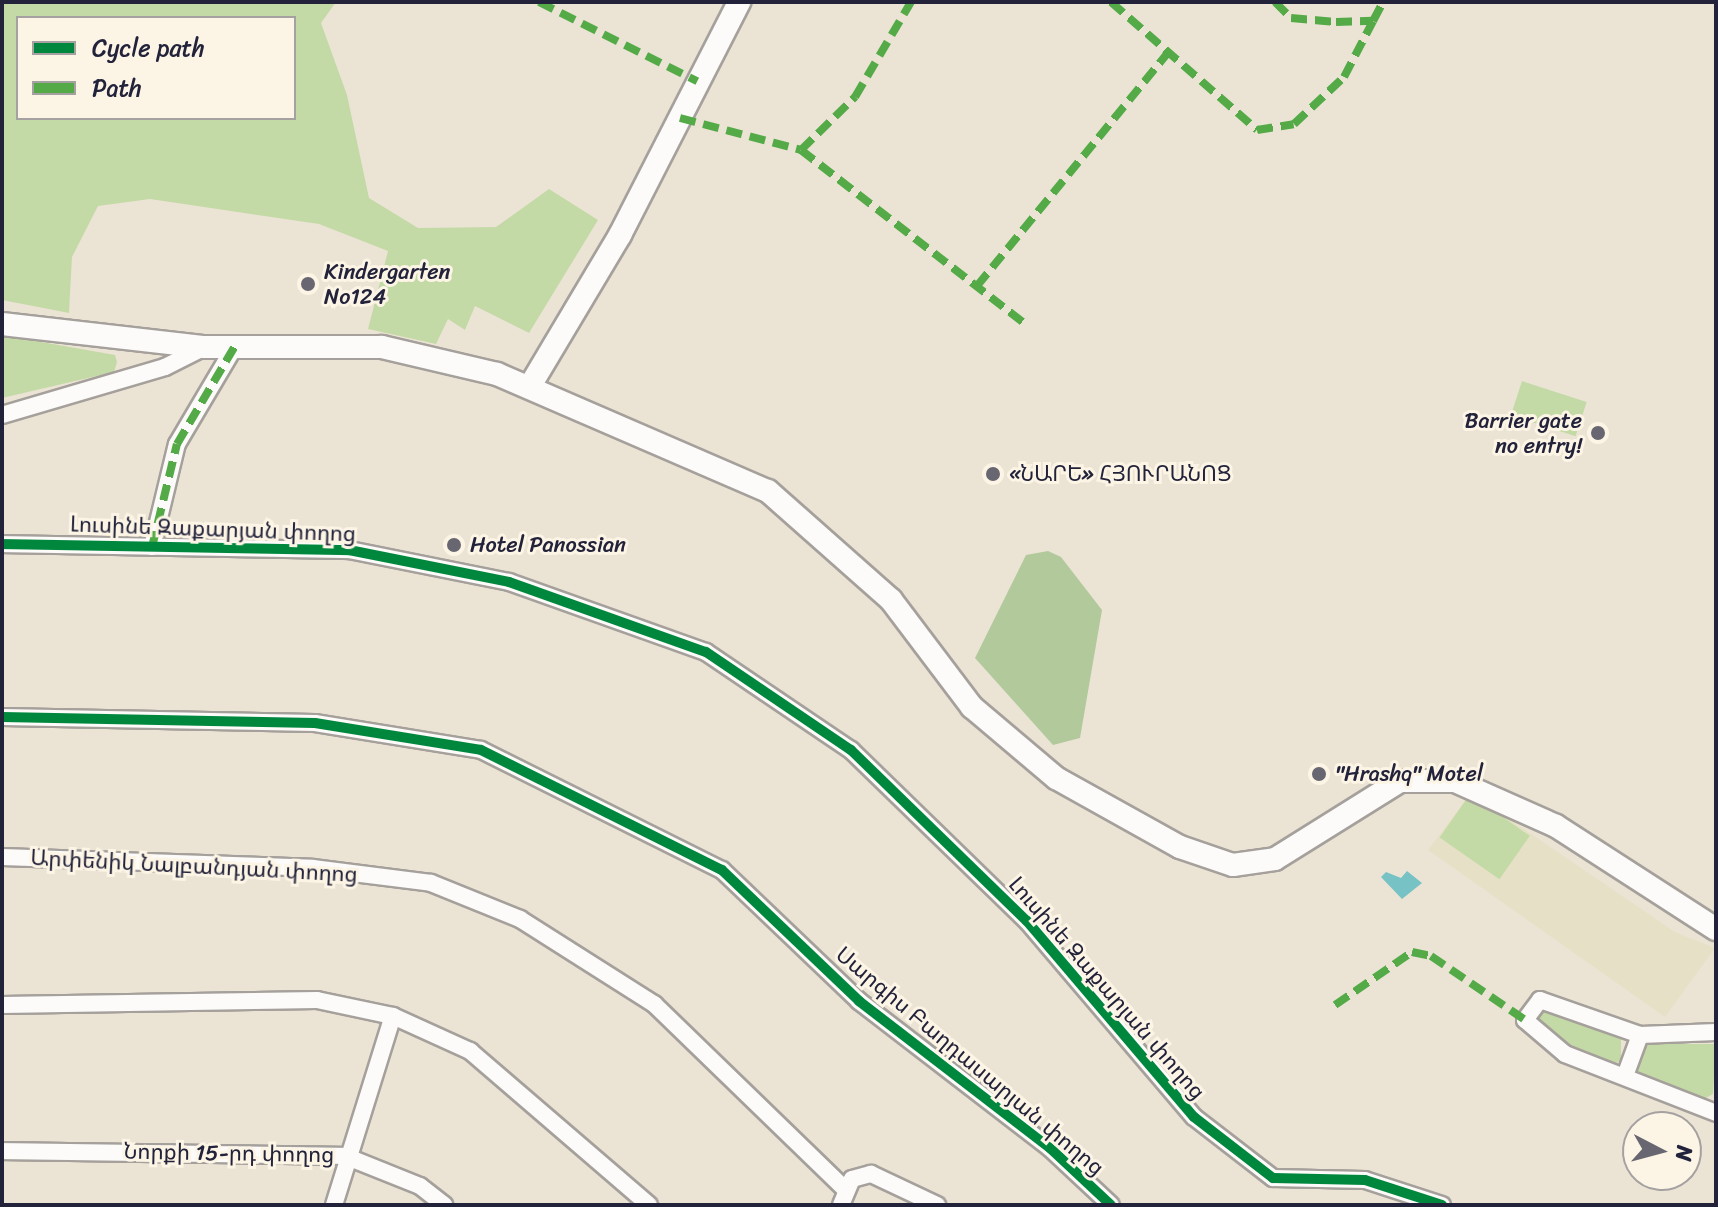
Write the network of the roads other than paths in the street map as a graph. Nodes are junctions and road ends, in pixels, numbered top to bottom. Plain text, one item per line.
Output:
1 (739, 2) edge
2 (2, 324) edge
3 (235, 346) junction
4 (205, 347) junction
5 (530, 386) junction
6 (2, 415) edge
7 (2, 544) edge
8 (152, 547) junction
9 (2, 717) edge
10 (2, 857) edge
11 (1716, 929) edge
12 (2, 1005) edge
13 (393, 1016) junction
14 (1716, 1032) edge
15 (1640, 1035) junction
16 (1625, 1076) junction
17 (1716, 1113) edge
18 (2, 1151) edge
19 (345, 1156) junction
20 (843, 1196) edge
21 (334, 1205) edge
22 (444, 1205) edge
23 (649, 1205) edge
24 (937, 1205) edge
25 (1111, 1205) edge
26 (1442, 1205) edge

1 - 5 main road
2 - 4 main road
3 - 4 main road
3 - 5 main road
3 - 8 street
4 - 6 street
5 - 11 main road
7 - 8 street, Լուսինե Զաքարյան փողոց
8 - 26 street, Լուսինե Զաքարյան փողոց
9 - 25 street, Սարգիս Բաղդասարյան փողոց
10 - 20 street, Արփենիկ Նալբանդյան փողոց
12 - 13 street
13 - 19 street
13 - 23 street
14 - 15 street
15 - 16 street
15 - 16 street
16 - 17 street
18 - 19 street, Նորքի 15-րդ փողոց
19 - 21 street
19 - 22 street, Նորքի 15-րդ փողոց
20 - 24 street, Արփենիկ Նալբանդյան փողոց

